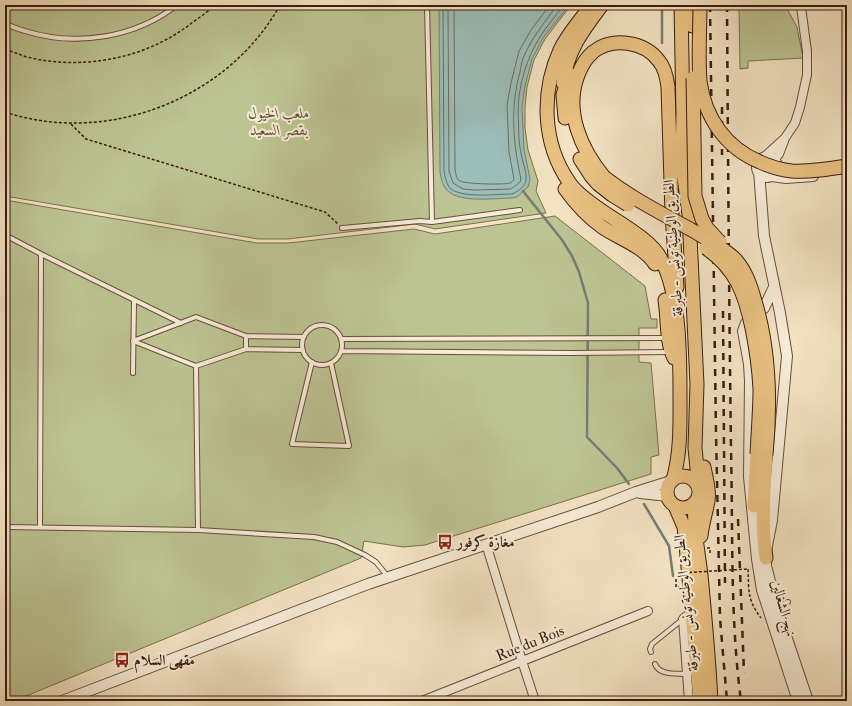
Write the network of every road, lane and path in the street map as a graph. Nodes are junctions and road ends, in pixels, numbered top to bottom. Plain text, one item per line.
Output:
1 (178, 5) edge
2 (214, 5) edge
3 (280, 5) edge
4 (427, 5) edge
5 (591, 5) edge
6 (602, 5) edge
7 (681, 5) edge
8 (691, 5) edge
9 (700, 5) edge
10 (801, 7) dead end
11 (5, 23) edge
12 (5, 49) edge
13 (563, 95) junction
14 (5, 112) edge
15 (71, 124) junction
16 (785, 138) junction
17 (555, 154) junction
18 (763, 158) junction
19 (682, 162) junction
20 (776, 163) junction
21 (847, 163) edge
22 (847, 166) edge
23 (759, 171) junction
24 (847, 172) edge
25 (771, 176) junction
26 (601, 180) junction
27 (760, 198) junction
28 (520, 210) dead end
29 (432, 222) junction
30 (342, 228) joint
31 (5, 235) edge
32 (41, 254) junction
33 (736, 259) junction
34 (774, 286) junction
35 (134, 300) junction
36 (764, 308) junction
37 (780, 313) junction
38 (677, 321) junction
39 (181, 323) junction
40 (246, 336) junction
41 (304, 337) junction
42 (669, 338) junction
43 (341, 339) junction
44 (133, 341) junction
45 (246, 349) junction
46 (303, 350) junction
47 (341, 351) junction
48 (671, 352) junction
49 (312, 362) junction
50 (331, 362) junction
51 (196, 366) junction
52 (680, 369) junction
53 (132, 373) dead end
54 (696, 422) junction
55 (762, 454) junction
56 (672, 480) junction
57 (699, 489) junction
58 (636, 492) junction
59 (672, 501) junction
60 (695, 502) junction
61 (754, 520) junction
62 (5, 527) edge
63 (40, 527) junction
64 (198, 530) junction
65 (486, 544) junction
66 (766, 558) junction
67 (699, 561) junction
68 (679, 573) dead end
69 (388, 577) junction
70 (749, 596) dead end
71 (788, 602) dead end
72 (776, 606) junction
73 (648, 611) dead end
74 (688, 615) junction
75 (651, 652) dead end
76 (522, 661) junction
77 (655, 664) dead end
78 (693, 674) junction
79 (62, 701) edge
80 (422, 701) edge
81 (535, 701) edge
82 (689, 701) edge
83 (700, 701) edge
84 (711, 701) edge
85 (798, 701) edge
86 (808, 701) edge

1 - 11 lane
2 - 12 path
3 - 15 path
4 - 29 lane
5 - 17 main road, الطريق الوطنية تونس - طبرقة
6 - 13 main road
7 - 19 main road, الطريق الوطنية تونس - طبرقة
8 - 33 main road, bridge
9 - 22 main road, bridge
10 - 16 street
13 - 19 main road
13 - 26 main road
14 - 15 path
15 - 30 path
16 - 18 street
16 - 20 street
17 - 38 main road, الطريق الوطنية تونس - طبرقة
17 - 42 main road
18 - 20 street
18 - 23 street
19 - 54 main road, الطريق الوطنية تونس - طبرقة
20 - 21 street
20 - 25 street
23 - 25 street
23 - 27 street
24 - 25 street
25 - 27 street
26 - 33 main road, bridge
26 - 38 main road
26 - 55 main road, bridge
27 - 34 street
28 - 29 lane
29 - 30 lane
31 - 32 lane
32 - 35 lane
32 - 63 lane
33 - 55 main road, bridge
34 - 36 street
34 - 37 street
35 - 39 lane
35 - 44 lane
36 - 37 street
36 - 61 street, نهج الشغالين
37 - 66 street
38 - 52 main road, الطريق الوطنية تونس - طبرقة
39 - 40 lane
39 - 44 lane
40 - 41 lane
40 - 45 lane
41 - 43 lane
41 - 46 lane
42 - 43 lane
42 - 48 main road
43 - 47 lane
44 - 51 lane
44 - 53 lane
45 - 46 lane
45 - 51 lane
46 - 49 lane
47 - 48 lane
47 - 50 lane
48 - 52 main road
49 - 50 lane
49 - 50 lane
51 - 64 lane
52 - 56 main road, الطريق الوطنية تونس - طبرقة
54 - 57 main road, الطريق الوطنية تونس - طبرقة
54 - 67 main road
55 - 61 main road
55 - 66 main road
56 - 57 main road
56 - 58 street
56 - 59 main road
57 - 60 main road
58 - 59 street
58 - 65 street
59 - 60 main road
59 - 74 main road, الطريق الوطنية تونس - طبرقة
60 - 67 main road, الطريق الوطنية تونس - طبرقة
61 - 85 street, نهج الشغالين
62 - 63 lane
63 - 64 lane
64 - 69 lane
65 - 69 street
65 - 76 street
66 - 72 street
67 - 84 main road, الطريق الوطنية تونس - طبرقة
68 - 70 path, bridge
69 - 79 street
71 - 72 lane
72 - 86 street
73 - 76 street, Rue du Bois
74 - 75 lane
74 - 78 main road, الطريق الوطنية تونس - طبرقة
76 - 80 street, Rue du Bois
76 - 81 street
77 - 78 lane
78 - 82 street
78 - 83 main road, الطريق الوطنية تونس - طبرقة

